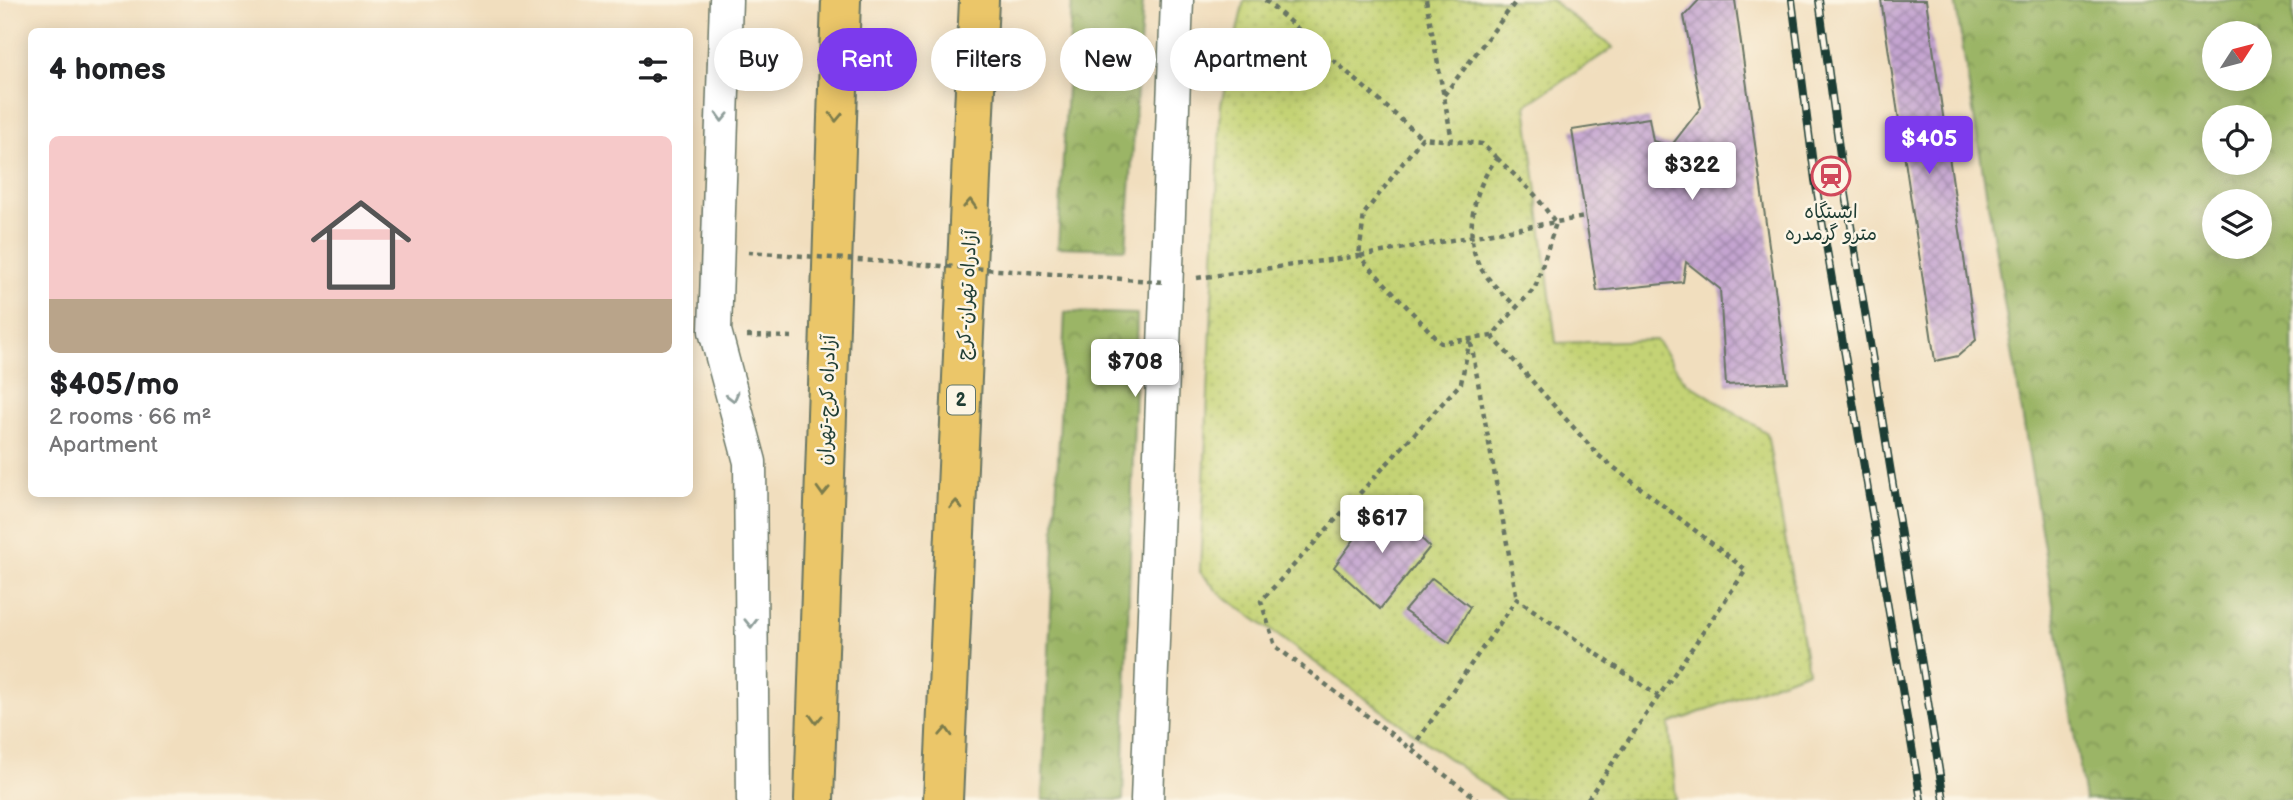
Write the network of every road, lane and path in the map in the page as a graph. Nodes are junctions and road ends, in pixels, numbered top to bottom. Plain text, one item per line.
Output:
1 (726, 0) edge
2 (841, 0) edge
3 (979, 0) edge
4 (1177, 0) edge
5 (1265, 0) edge
6 (1426, 0) edge
7 (1517, 0) edge
8 (1444, 95) junction
9 (1422, 138) junction
10 (1452, 141) junction
11 (1497, 159) junction
12 (1586, 217) dead end
13 (1556, 223) junction
14 (1474, 237) junction
15 (748, 252) dead end
16 (1359, 256) junction
17 (1179, 280) junction
18 (1517, 307) junction
19 (715, 331) junction
20 (1492, 336) junction
21 (828, 338) junction
22 (1470, 339) junction
23 (1517, 599) junction
24 (1658, 696) junction
25 (1412, 748) junction
26 (753, 800) edge
27 (814, 800) edge
28 (943, 800) edge
29 (1147, 800) edge
30 (1478, 800) edge
31 (1587, 800) edge

1 -> 19 street
2 -> 21 highway, آزادراه کرج-تهران
28 -> 3 highway, آزادراه تهران-کرج / 2
4 - 17 street
5 - 9 path
6 - 8 path
7 - 8 path
8 - 10 path
9 - 10 path
9 - 16 path
10 - 11 path
11 - 13 path
11 - 14 path
12 - 13 path
13 - 14 path
13 - 18 path
14 - 16 path
14 - 18 path
15 - 17 path, bridge
16 - 17 path
16 - 22 path
17 - 29 street
18 - 20 path
19 - 21 path
19 -> 26 street
20 - 22 path
20 - 24 path
21 -> 27 highway, آزادراه کرج-تهران
22 - 23 path
22 - 25 path
23 - 24 path
23 - 25 path
24 - 31 path
25 - 30 path

